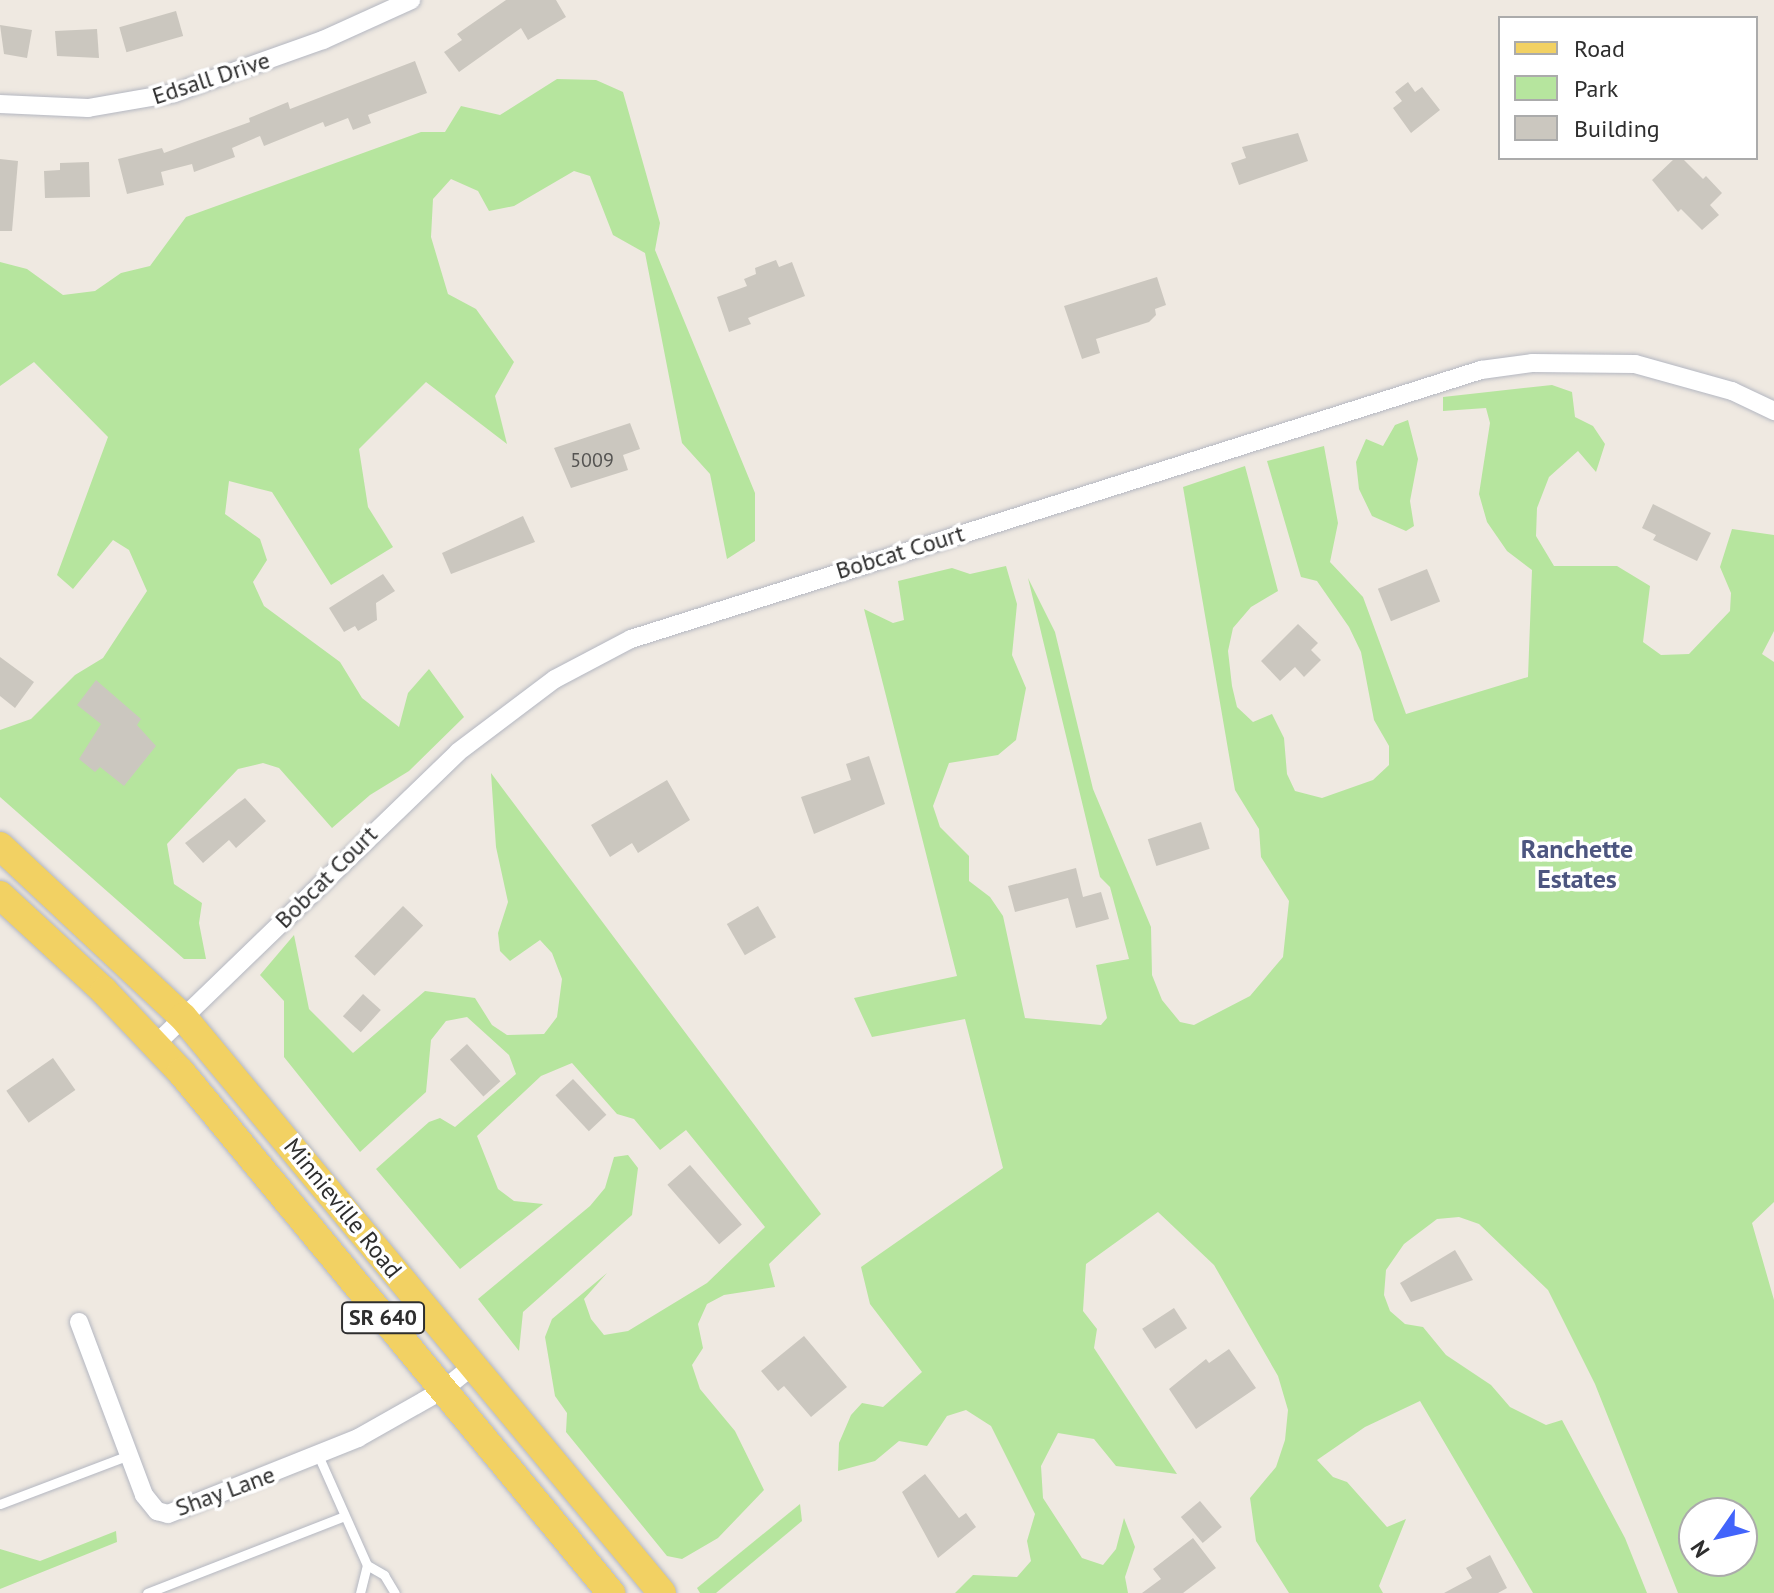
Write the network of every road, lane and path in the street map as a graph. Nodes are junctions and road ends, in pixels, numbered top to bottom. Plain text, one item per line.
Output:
1 (411, 0) edge
2 (0, 104) edge
3 (1774, 411) edge
4 (0, 846) edge
5 (0, 895) edge
6 (183, 1017) junction
7 (155, 1045) junction
8 (79, 1322) dead end
9 (473, 1366) junction
10 (443, 1390) junction
11 (129, 1455) junction
12 (318, 1455) junction
13 (0, 1504) edge
14 (345, 1516) junction
15 (367, 1565) junction
16 (147, 1593) edge
17 (360, 1593) edge
18 (395, 1593) edge
19 (611, 1593) edge
20 (662, 1593) edge

1 - 2 street, Edsall Drive
3 - 6 street, Bobcat Court
4 - 6 main road, Minnieville Road / SR 640
5 - 7 main road, Minnieville Road / SR 640
6 - 7 street, Bobcat Court
6 - 9 main road, Minnieville Road / SR 640
7 - 10 main road, Minnieville Road / SR 640
8 - 11 street, Shay Lane
9 - 10 street, Shay Lane
9 - 20 main road, Minnieville Road / SR 640
10 - 12 street, Shay Lane
10 - 19 main road, Minnieville Road / SR 640
11 - 12 street, Shay Lane
11 - 13 lane
12 - 14 lane
14 - 15 lane
14 - 16 lane
15 - 17 lane
15 - 18 lane

